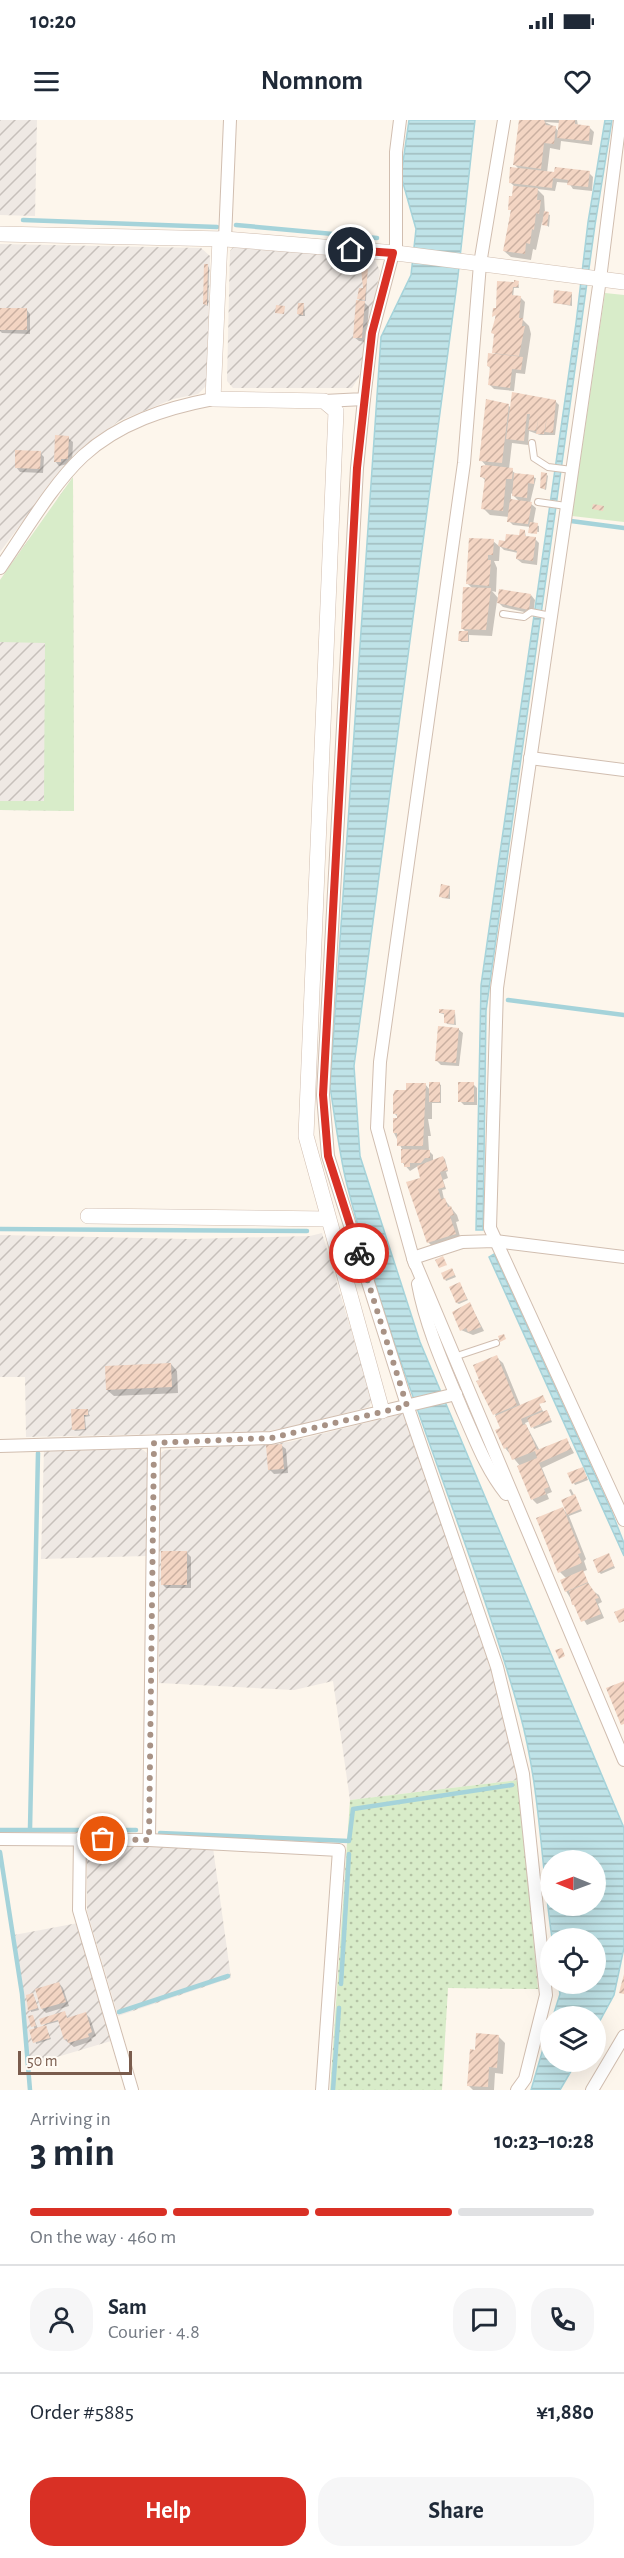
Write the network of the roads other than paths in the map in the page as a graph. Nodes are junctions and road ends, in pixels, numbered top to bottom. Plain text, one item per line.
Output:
1 (230, 120) edge
2 (400, 120) edge
3 (504, 120) edge
4 (620, 120) edge
5 (0, 234) edge
6 (223, 239) junction
7 (398, 254) junction
8 (472, 263) junction
9 (596, 278) junction
10 (624, 282) edge
11 (213, 399) junction
12 (364, 399) junction
13 (324, 401) junction
14 (532, 443) dead end
15 (569, 470) junction
16 (538, 502) dead end
17 (563, 506) junction
18 (0, 568) edge
19 (503, 614) dead end
20 (548, 615) junction
21 (530, 758) junction
22 (624, 770) edge
23 (88, 1216) dead end
24 (328, 1219) junction
25 (495, 1241) junction
26 (624, 1257) edge
27 (413, 1258) junction
28 (496, 1343) dead end
29 (453, 1357) junction
30 (452, 1395) junction
31 (407, 1406) junction
32 (382, 1411) junction
33 (154, 1443) junction
34 (0, 1446) edge
35 (516, 1506) junction
36 (624, 1520) edge
37 (624, 1761) edge
38 (80, 1838) junction
39 (0, 1839) edge
40 (149, 1840) junction
41 (624, 2036) edge
42 (132, 2090) edge
43 (322, 2090) edge
44 (517, 2090) edge
45 (592, 2090) edge

1 - 6 street
2 - 7 street
3 - 8 street
4 - 9 street
5 - 6 street
6 - 7 street
6 - 11 street
7 - 8 street
7 - 12 street
8 - 9 street
8 - 27 street
9 - 10 street
9 - 15 street
11 - 13 street
11 - 18 street
12 - 13 street
12 - 31 street
13 - 24 street
14 - 15 lane
15 - 17 street
16 - 17 lane
17 - 20 street
19 - 20 lane
20 - 21 street
21 - 22 street
21 - 25 street
23 - 24 street
24 - 32 street
25 - 26 street
25 - 27 street
25 - 36 street
27 - 29 street
27 - 30 street
28 - 29 lane
29 - 35 street
30 - 31 street
30 - 35 street
31 - 32 street
31 - 44 street
32 - 33 street
33 - 34 street
33 - 40 street
35 - 37 street
38 - 39 street
38 - 40 street
38 - 42 street
40 - 43 street
41 - 45 street

